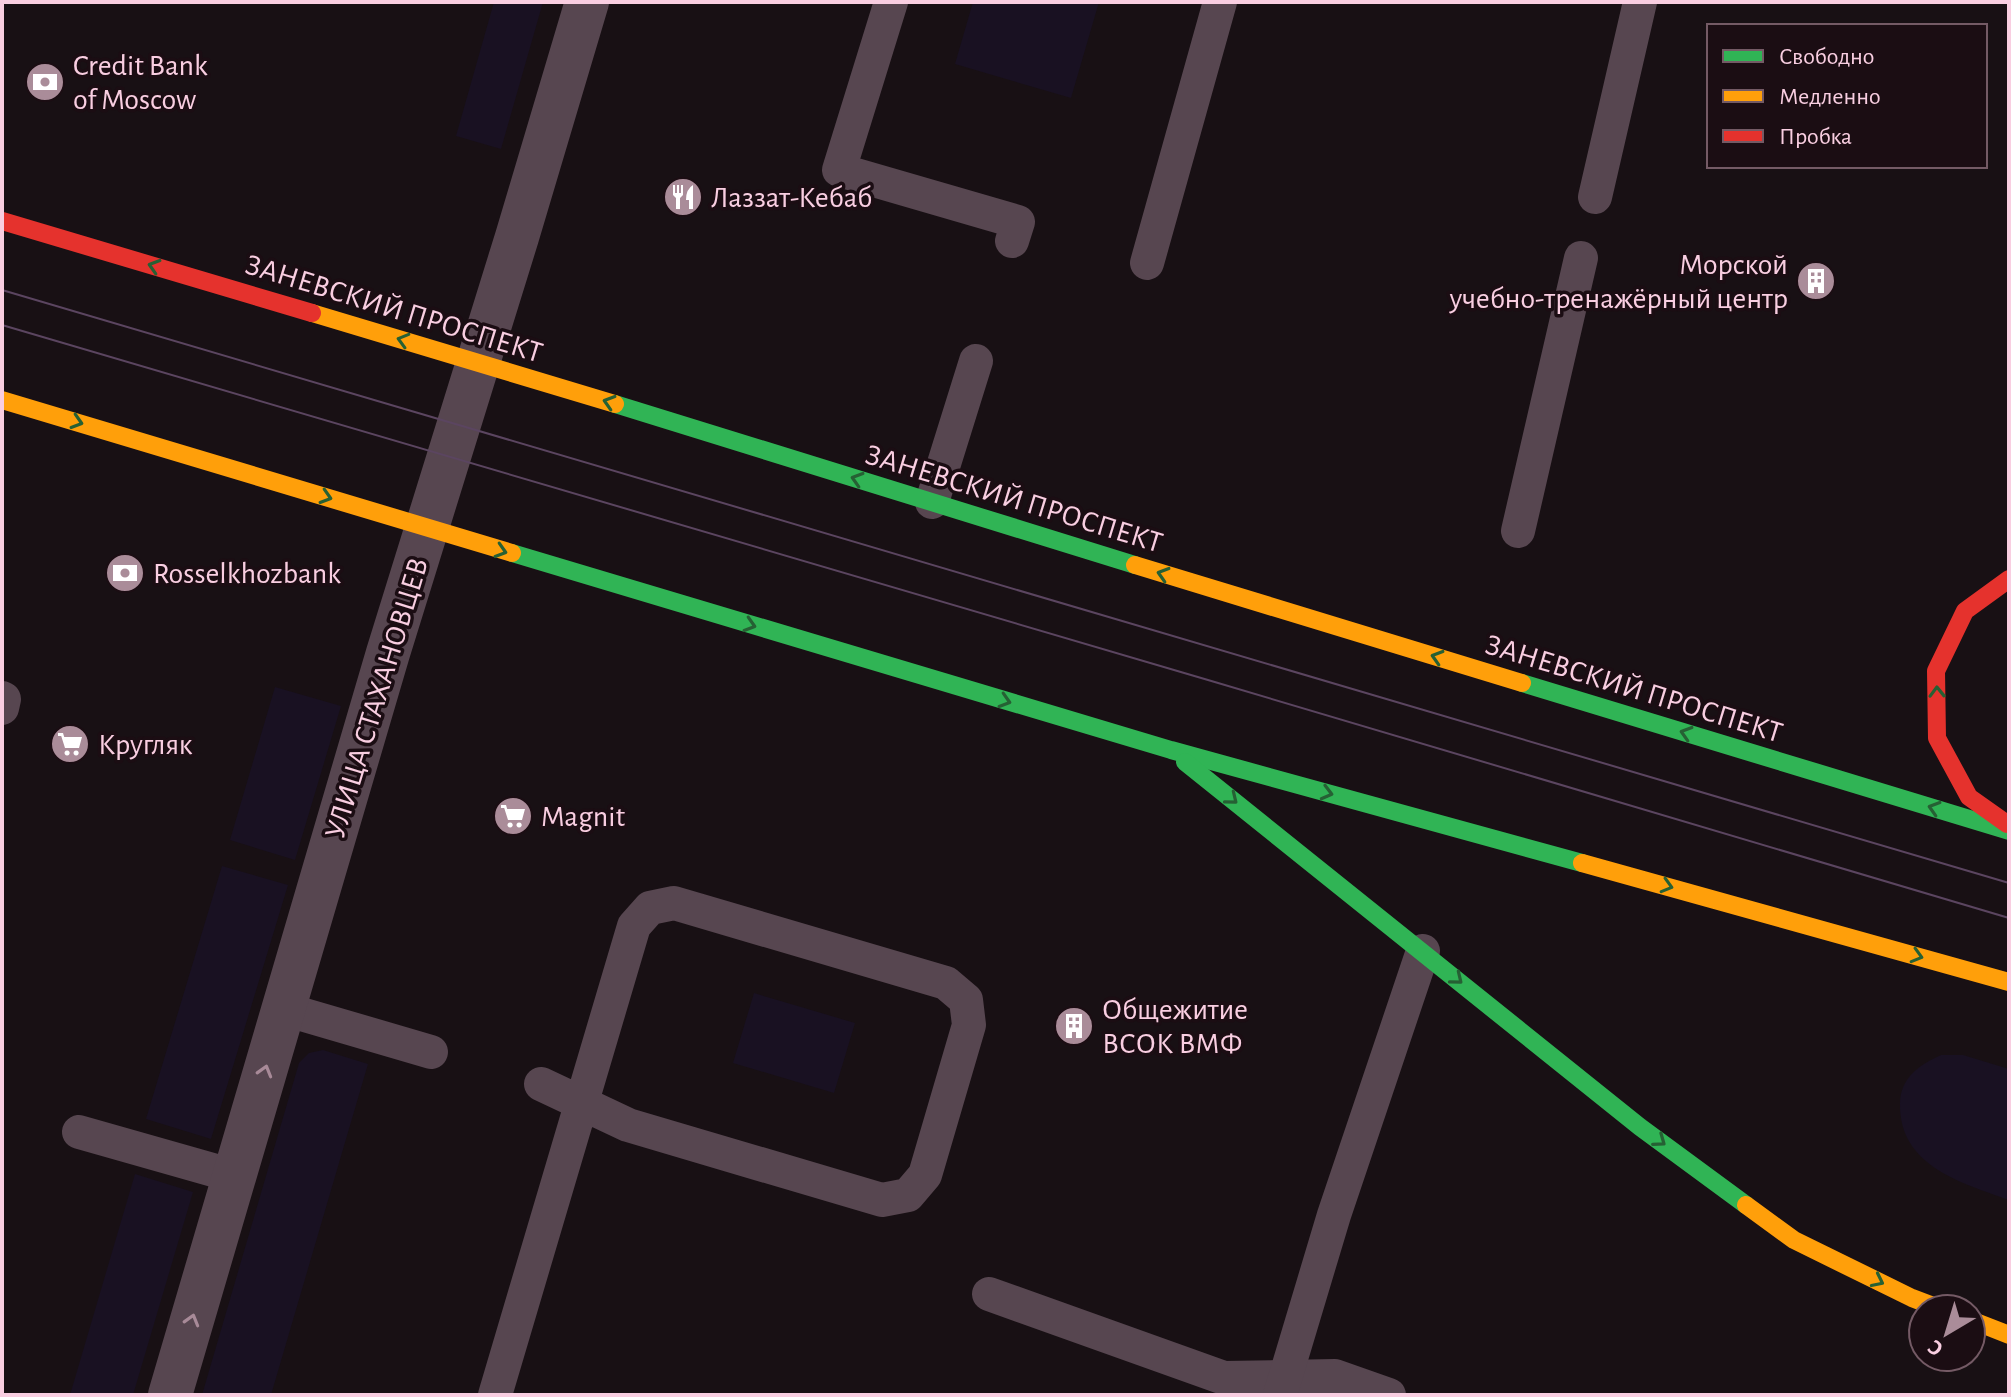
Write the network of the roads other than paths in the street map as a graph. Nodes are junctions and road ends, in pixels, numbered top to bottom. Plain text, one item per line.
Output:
1 (587, 2) edge
2 (891, 2) edge
3 (1220, 2) edge
4 (1640, 2) edge
5 (1595, 197) dead end
6 (2, 221) edge
7 (1012, 241) dead end
8 (1581, 258) dead end
9 (1147, 263) dead end
10 (976, 361) dead end
11 (478, 362) junction
12 (2, 400) edge
13 (932, 502) junction
14 (427, 528) junction
15 (1518, 531) dead end
16 (2009, 579) edge
17 (2, 698) edge
18 (2, 708) edge
19 (1171, 750) junction
20 (2009, 828) edge
21 (1423, 951) junction
22 (2009, 982) edge
23 (284, 1009) junction
24 (431, 1052) dead end
25 (541, 1084) dead end
26 (582, 1103) junction
27 (79, 1132) dead end
28 (234, 1176) junction
29 (989, 1294) dead end
30 (1907, 1296) edge
31 (1987, 1326) edge
32 (2009, 1335) edge
33 (1282, 1386) edge
34 (170, 1395) edge
35 (495, 1395) edge
36 (1389, 1395) edge

1 - 11 street, УЛИЦА СТАХАНОВЦЕВ
2 - 7 lane
3 - 9 lane
4 - 5 lane
11 -> 6 main road, ЗАНЕВСКИЙ ПРОСПЕКТ
8 - 15 lane
10 - 13 lane
13 -> 11 main road, ЗАНЕВСКИЙ ПРОСПЕКТ
11 - 14 street, УЛИЦА СТАХАНОВЦЕВ
12 -> 14 main road
20 -> 13 main road, ЗАНЕВСКИЙ ПРОСПЕКТ
14 -> 19 main road
14 - 23 street, УЛИЦА СТАХАНОВЦЕВ
20 -> 16 main road
17 - 18 lane
19 -> 21 main road
19 -> 22 main road
21 -> 30 main road
21 - 33 lane
23 - 24 lane
28 -> 23 street, УЛИЦА СТАХАНОВЦЕВ
25 - 26 lane
26 - 26 lane
26 - 35 lane
27 - 28 lane
34 -> 28 street, УЛИЦА СТАХАНОВЦЕВ
29 - 33 lane
31 - 32 main road
33 - 36 lane

